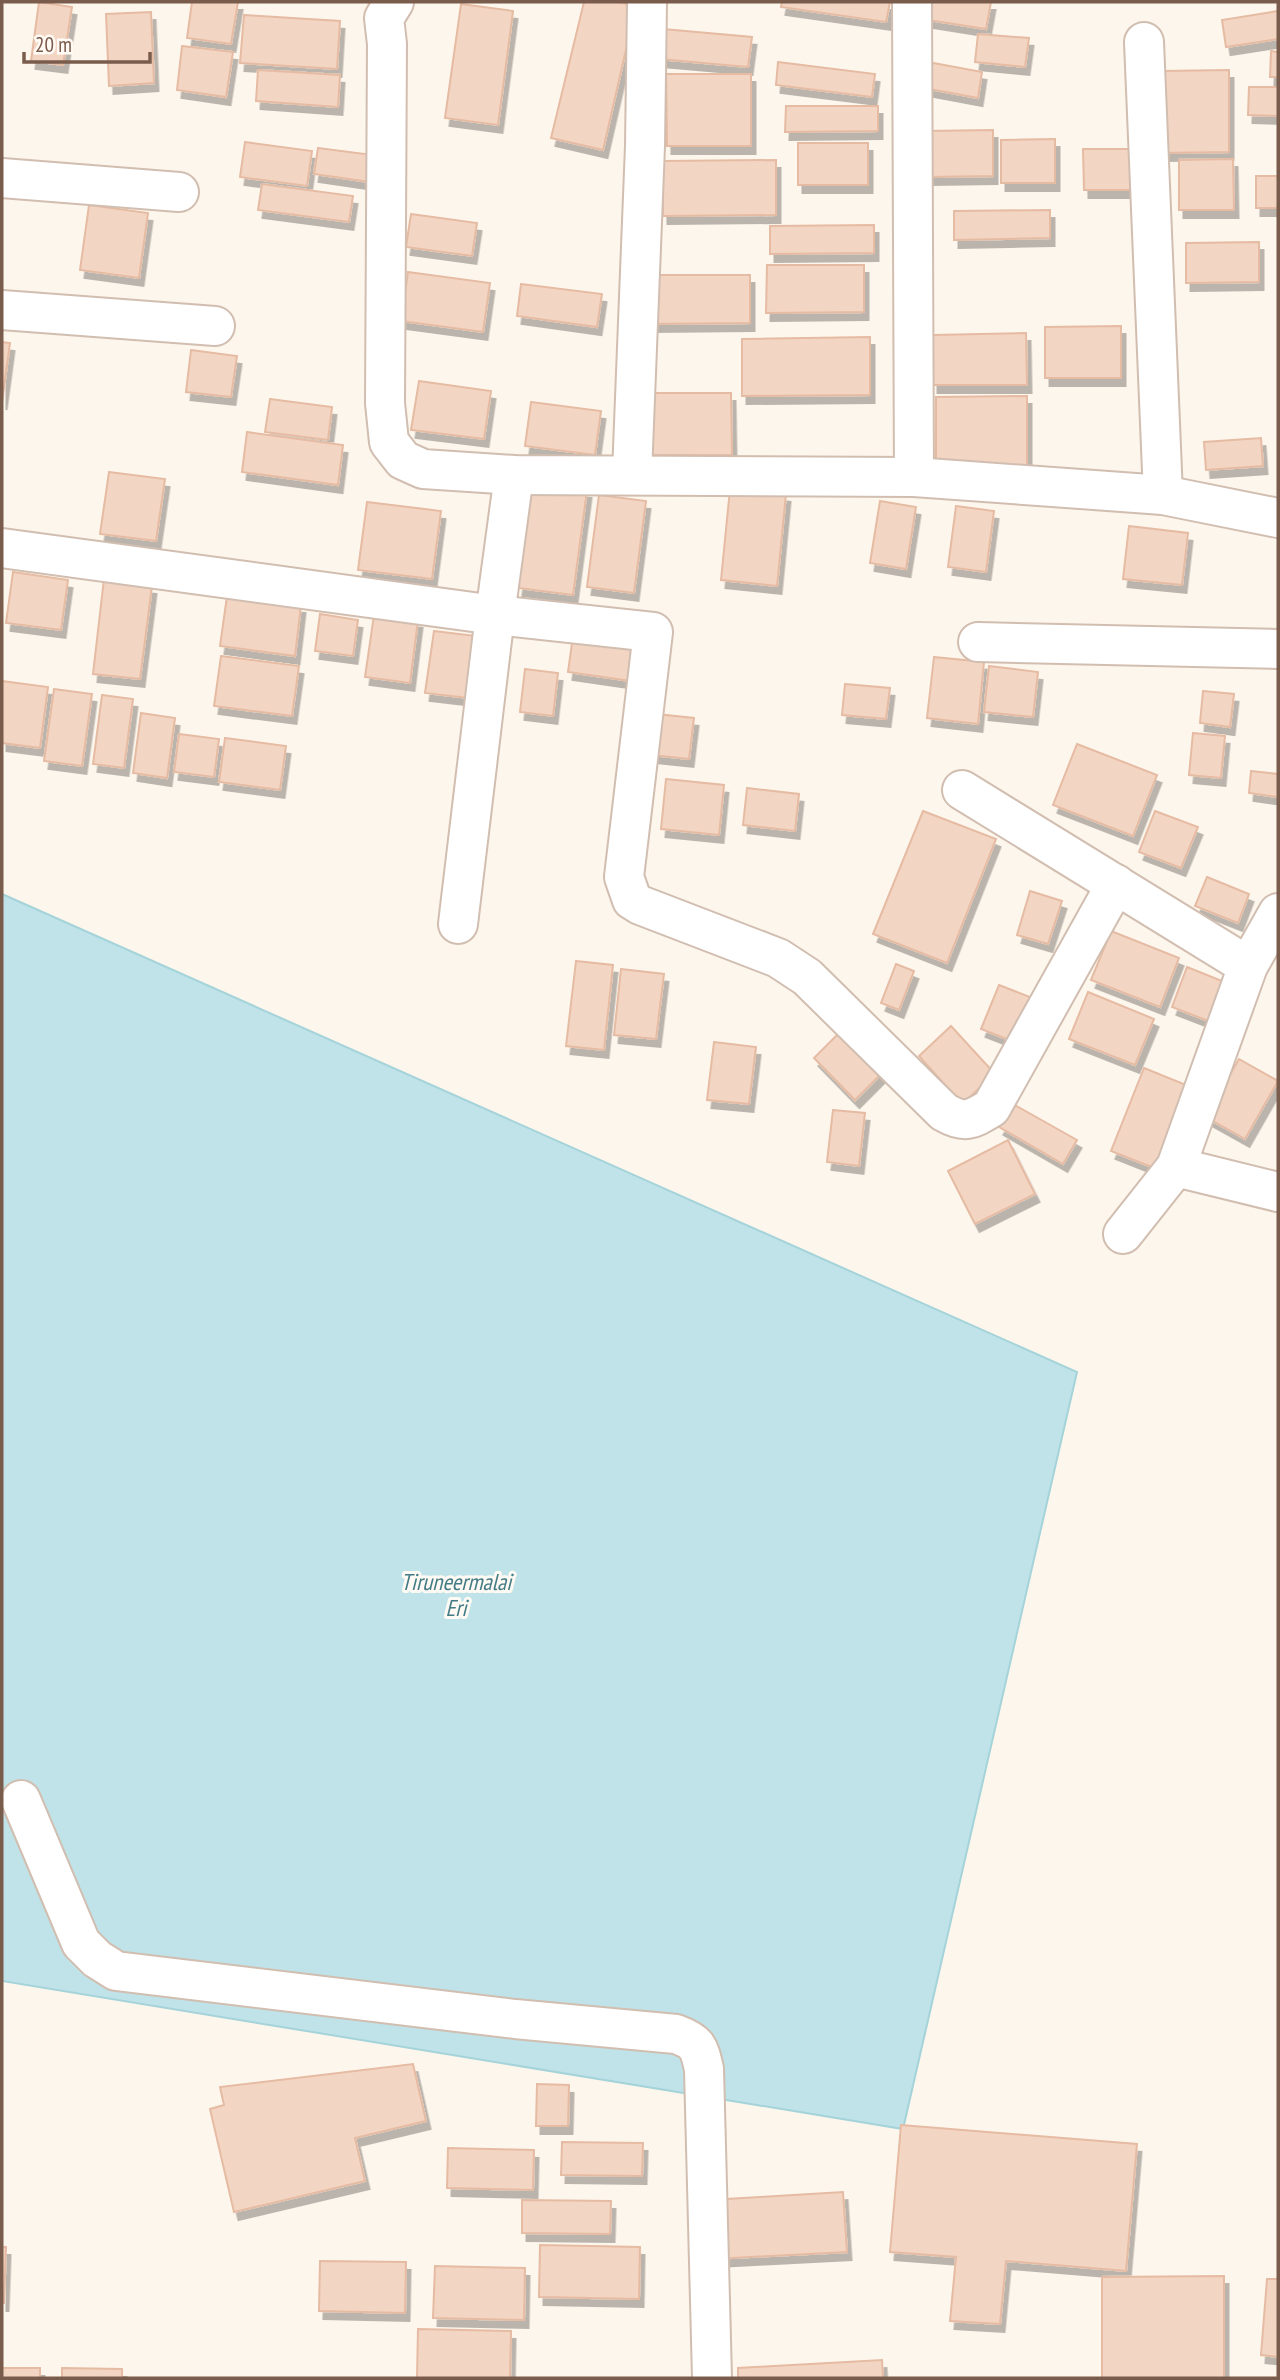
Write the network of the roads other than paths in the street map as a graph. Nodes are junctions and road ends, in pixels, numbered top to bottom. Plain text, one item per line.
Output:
1 (394, 2) edge
2 (647, 2) edge
3 (912, 2) edge
4 (1144, 42) dead end
5 (2, 178) edge
6 (179, 192) dead end
7 (2, 310) edge
8 (215, 326) dead end
9 (632, 474) junction
10 (514, 475) junction
11 (914, 477) junction
12 (1163, 495) junction
13 (1278, 518) edge
14 (2, 548) edge
15 (495, 615) junction
16 (978, 642) dead end
17 (1278, 649) edge
18 (962, 790) dead end
19 (1116, 884) junction
20 (1278, 914) edge
21 (458, 924) dead end
22 (1248, 966) junction
23 (1176, 1167) junction
24 (1278, 1192) edge
25 (1123, 1234) dead end
26 (21, 1800) dead end
27 (712, 2378) edge

1 - 10 street
2 - 9 street
3 - 11 street
4 - 12 street
5 - 6 street
7 - 8 street
9 - 10 street
9 - 11 street
10 - 15 street
11 - 12 street
12 - 13 street
14 - 15 street
15 - 19 street
15 - 21 street
16 - 17 street
18 - 19 street
19 - 22 street
20 - 22 street
22 - 23 street
23 - 24 street
23 - 25 street
26 - 27 street

